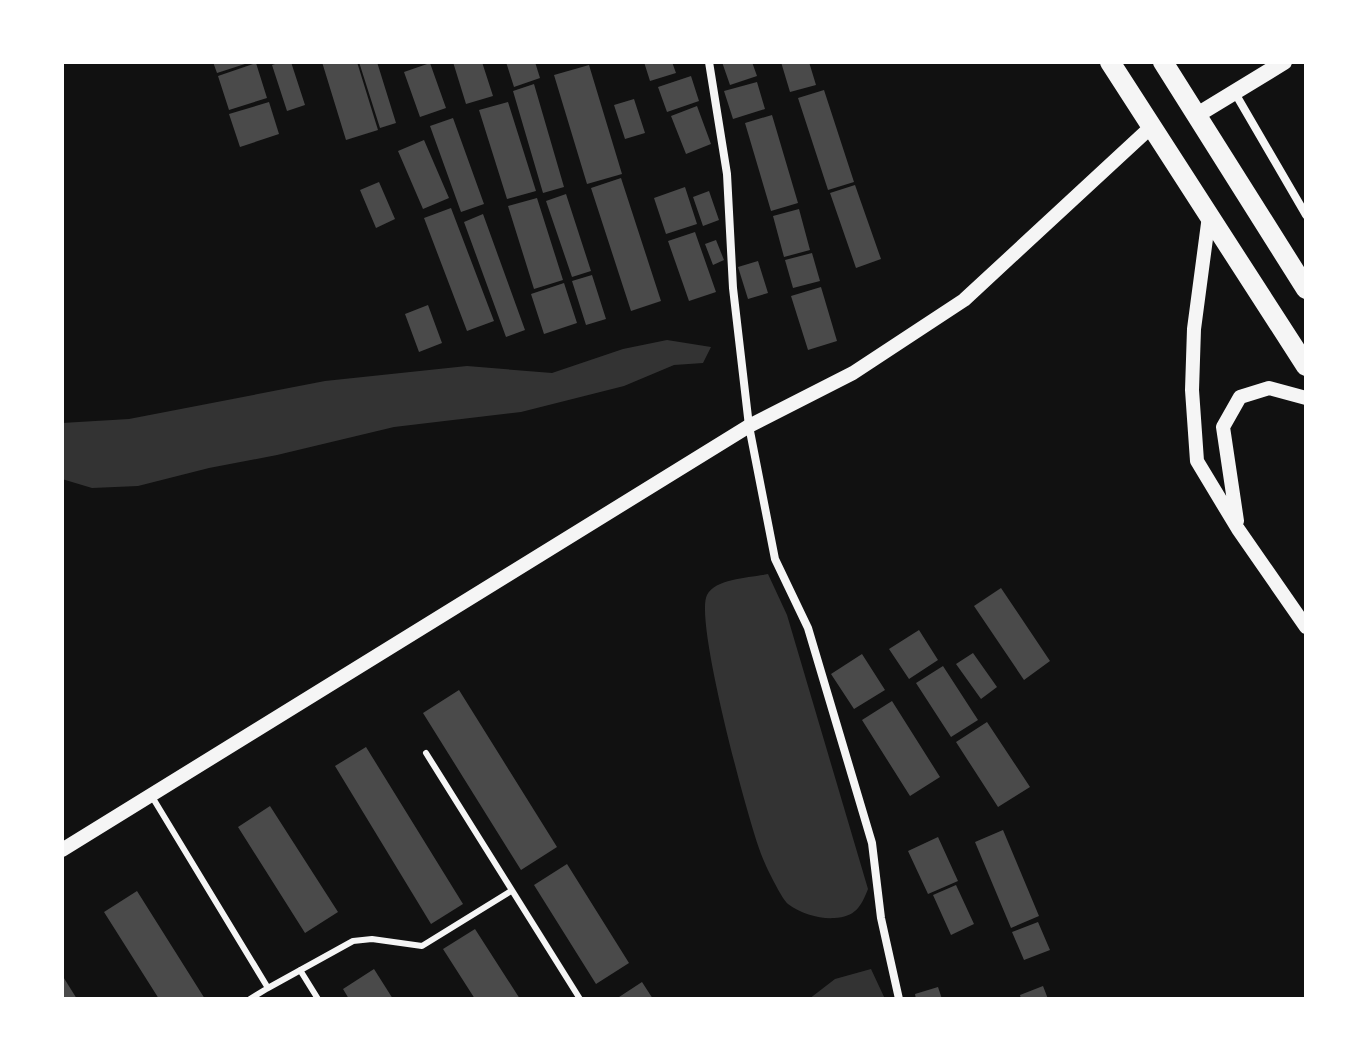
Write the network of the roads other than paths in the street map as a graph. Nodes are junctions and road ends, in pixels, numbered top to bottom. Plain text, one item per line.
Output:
1 (709, 62) edge
2 (1110, 62) edge
3 (1163, 62) edge
4 (1284, 62) edge
5 (1235, 92) junction
6 (1197, 115) junction
7 (1151, 127) junction
8 (1306, 215) edge
9 (1209, 216) junction
10 (1306, 289) edge
11 (1306, 366) edge
12 (1306, 398) edge
13 (749, 426) junction
14 (1238, 529) junction
15 (1306, 627) edge
16 (426, 753) dead end
17 (151, 795) junction
18 (62, 850) edge
19 (511, 891) junction
20 (300, 970) junction
21 (268, 988) junction
22 (250, 999) edge
23 (318, 999) edge
24 (580, 999) edge
25 (899, 999) edge

1 - 13 street
2 - 7 main road
3 - 6 main road
4 - 5 main road
5 - 6 main road
5 - 8 street
6 - 10 main road
7 - 9 main road
7 - 13 street
9 - 11 main road
9 - 14 street
12 - 14 street
13 - 17 street
13 - 25 street
14 - 15 street
16 - 19 lane
17 - 18 street
17 - 21 lane
19 - 20 lane
19 - 24 lane
20 - 21 lane
20 - 23 lane
21 - 22 lane

